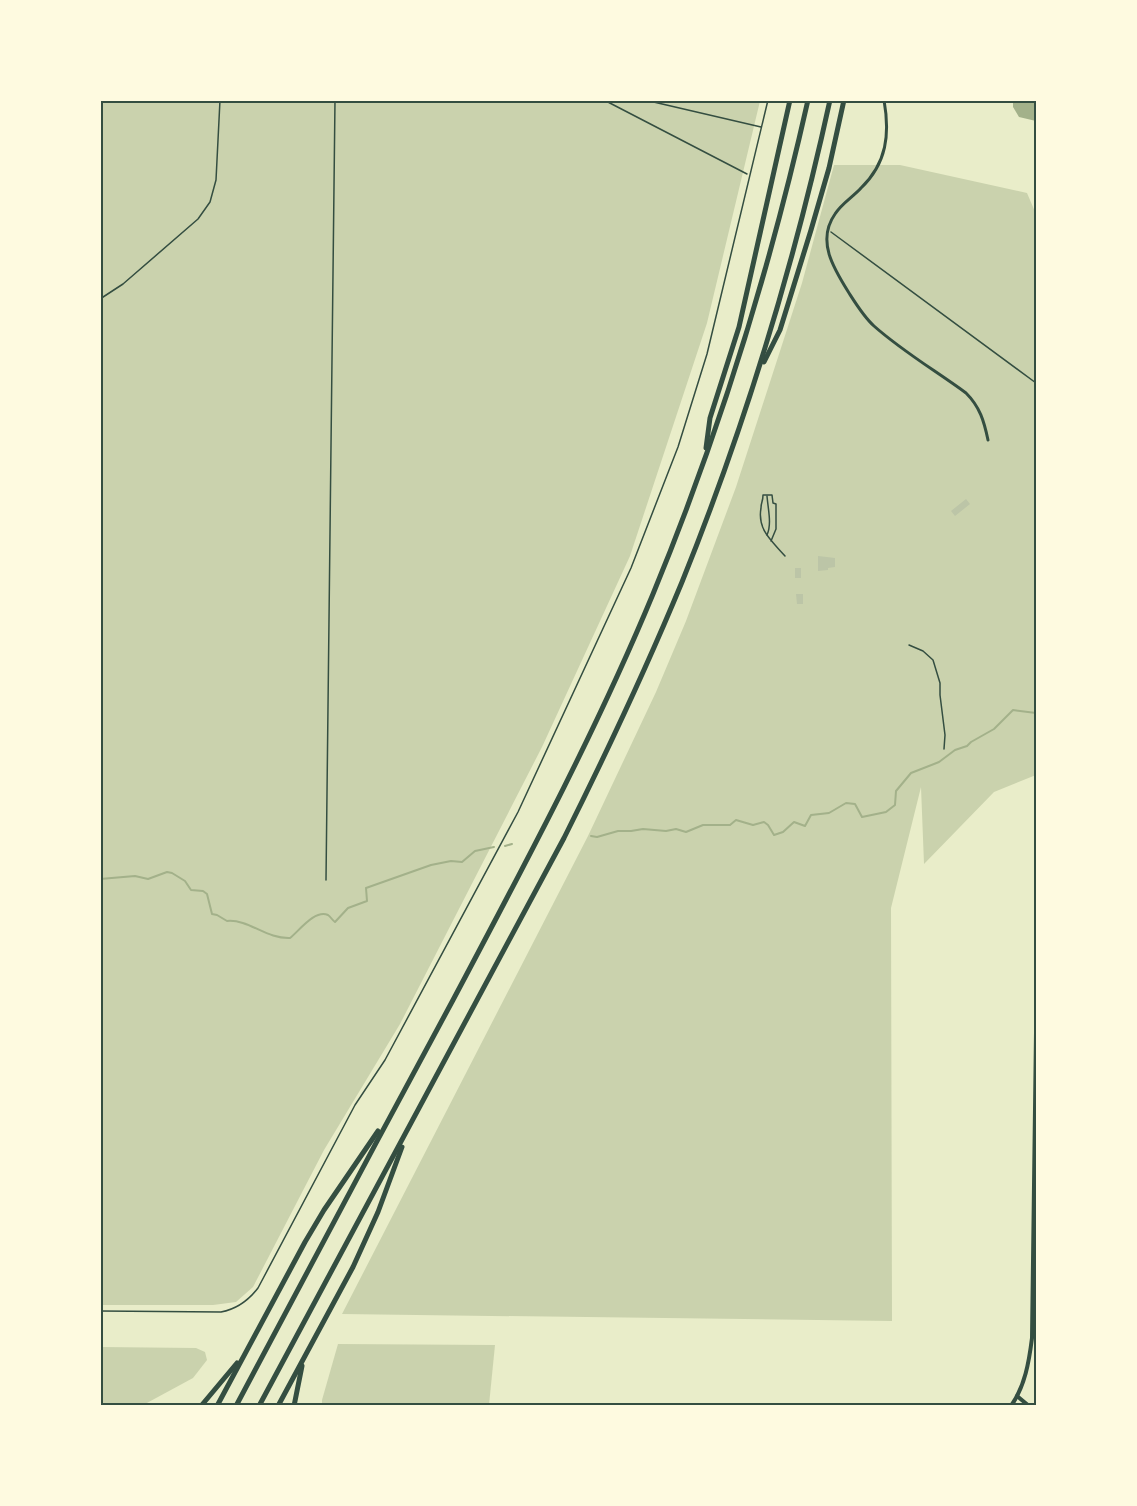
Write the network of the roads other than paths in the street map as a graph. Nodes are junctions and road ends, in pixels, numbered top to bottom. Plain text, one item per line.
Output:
1 (220, 100) edge
2 (335, 100) edge
3 (645, 100) edge
4 (768, 100) edge
5 (791, 100) edge
6 (808, 100) edge
7 (830, 100) edge
8 (844, 100) edge
9 (884, 100) edge
10 (762, 127) junction
11 (100, 299) edge
12 (755, 380) junction
13 (988, 440) dead end
14 (705, 460) junction
15 (326, 880) dead end
16 (1036, 1033) edge
17 (401, 1097) junction
18 (413, 1120) junction
19 (1035, 1184) edge
20 (100, 1311) edge
21 (247, 1350) junction
22 (303, 1360) junction
23 (1017, 1396) junction
24 (201, 1406) edge
25 (217, 1406) edge
26 (236, 1406) edge
27 (260, 1406) edge
28 (278, 1406) edge
29 (294, 1406) edge
30 (1011, 1406) edge
31 (1029, 1406) edge

1 - 11 lane
2 - 15 lane
3 - 10 lane
4 - 10 lane
5 - 14 highway
6 - 14 highway
7 - 12 highway
8 - 12 highway
9 - 13 street
10 - 20 lane
12 - 18 highway
14 - 17 highway
16 - 19 street
17 - 21 highway
17 - 26 highway
18 - 22 highway
18 - 27 highway
19 - 23 street
21 - 24 highway
21 - 25 highway
22 - 28 highway
22 - 29 highway
23 - 30 street
23 - 31 street

